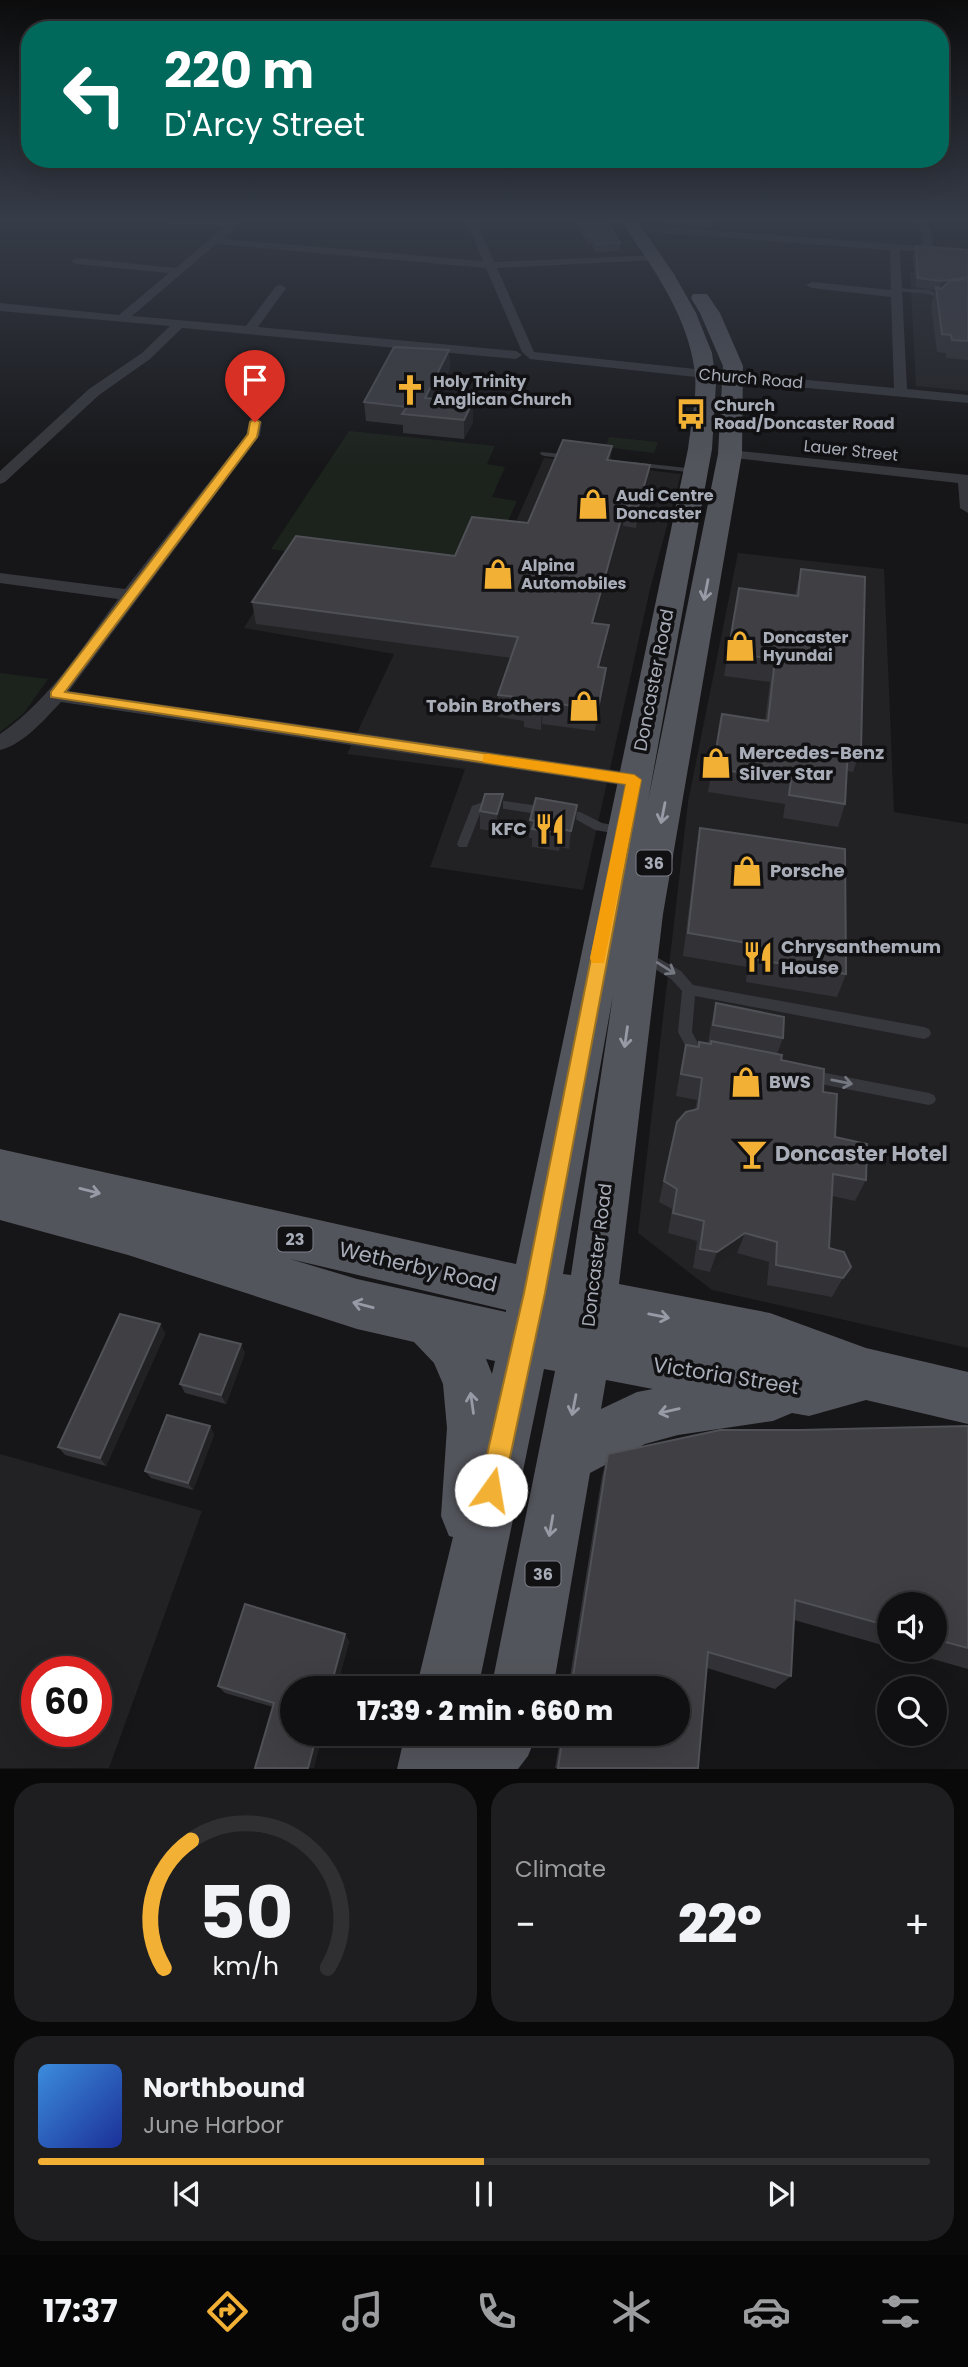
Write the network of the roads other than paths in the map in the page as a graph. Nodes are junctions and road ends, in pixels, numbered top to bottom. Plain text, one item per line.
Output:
1 (139, 304) edge
2 (269, 304) edge
3 (507, 304) edge
4 (682, 304) edge
5 (703, 304) edge
6 (897, 304) edge
7 (1, 308) edge
8 (121, 319) junction
9 (179, 324) junction
10 (249, 331) junction
11 (526, 354) junction
12 (720, 375) junction
13 (901, 393) junction
14 (968, 399) edge
15 (255, 422) dead end
16 (544, 454) dead end
17 (730, 454) junction
18 (586, 459) edge
19 (627, 463) edge
20 (696, 471) junction
21 (0, 480) edge
22 (966, 480) edge
23 (968, 508) edge
24 (699, 540) junction
25 (0, 578) edge
26 (129, 595) junction
27 (56, 695) junction
28 (0, 744) edge
29 (634, 780) junction
30 (624, 831) junction
31 (463, 844) dead end
32 (630, 928) junction
33 (689, 990) junction
34 (924, 1032) dead end
35 (724, 1059) edge
36 (792, 1072) edge
37 (929, 1099) dead end
38 (0, 1170) edge
39 (0, 1199) edge
40 (530, 1317) junction
41 (429, 1322) junction
42 (588, 1327) junction
43 (866, 1374) junction
44 (809, 1390) junction
45 (968, 1398) edge
46 (564, 1458) junction
47 (467, 1594) junction
48 (450, 1676) edge
49 (524, 1676) edge
50 (434, 1746) edge
51 (495, 1746) edge
52 (512, 1746) edge
53 (429, 1769) edge
54 (480, 1769) edge
55 (508, 1769) edge

1 - 8 street
2 - 10 street
3 - 11 street
4 - 12 main road, Doncaster Road / 36
5 - 12 main road, Doncaster Road / 36
6 - 13 street
7 - 8 street, Church Road
8 - 9 street, Church Road
9 - 10 street, Church Road
9 - 21 street
10 - 11 street, Church Road
11 - 12 street, Church Road
12 - 13 street, Church Road
12 - 17 main road, Doncaster Road / 36
12 - 20 main road, Doncaster Road / 36
13 - 14 street, Church Road
15 - 26 street
16 - 18 lane
17 - 22 street, Lauer Street
17 - 24 main road, Doncaster Road / 36
19 - 20 lane
20 - 24 main road, Doncaster Road / 36
22 - 23 street
24 - 29 main road, Doncaster Road / 36
24 -> 32 main road, Doncaster Road / 36
25 - 26 street
26 - 27 street
27 - 28 street
27 - 29 street
29 - 30 main road, Doncaster Road / 36
30 - 31 lane
30 - 32 main road, Doncaster Road / 36
32 -> 33 lane
32 - 40 main road, Doncaster Road / 36
32 -> 42 main road, Doncaster Road / 36
33 - 34 lane
33 - 35 lane
36 -> 37 lane
38 -> 40 main road, Wetherby Road / 23
41 -> 39 main road, Wetherby Road / 23
40 - 41 main road, Wetherby Road / 23
40 - 42 main road, Wetherby Road / 23
40 - 47 main road, Doncaster Road / 36
47 -> 41 main road
42 -> 43 main road, Victoria Street
42 - 44 main road, Victoria Street
42 -> 46 main road, Doncaster Road / 36
43 - 44 main road, Victoria Street
43 - 45 main road, Victoria Street
44 -> 46 main road
46 -> 49 main road, Doncaster Road / 36
47 - 48 main road, Doncaster Road / 36
50 - 53 main road
51 - 54 main road
52 - 55 main road

